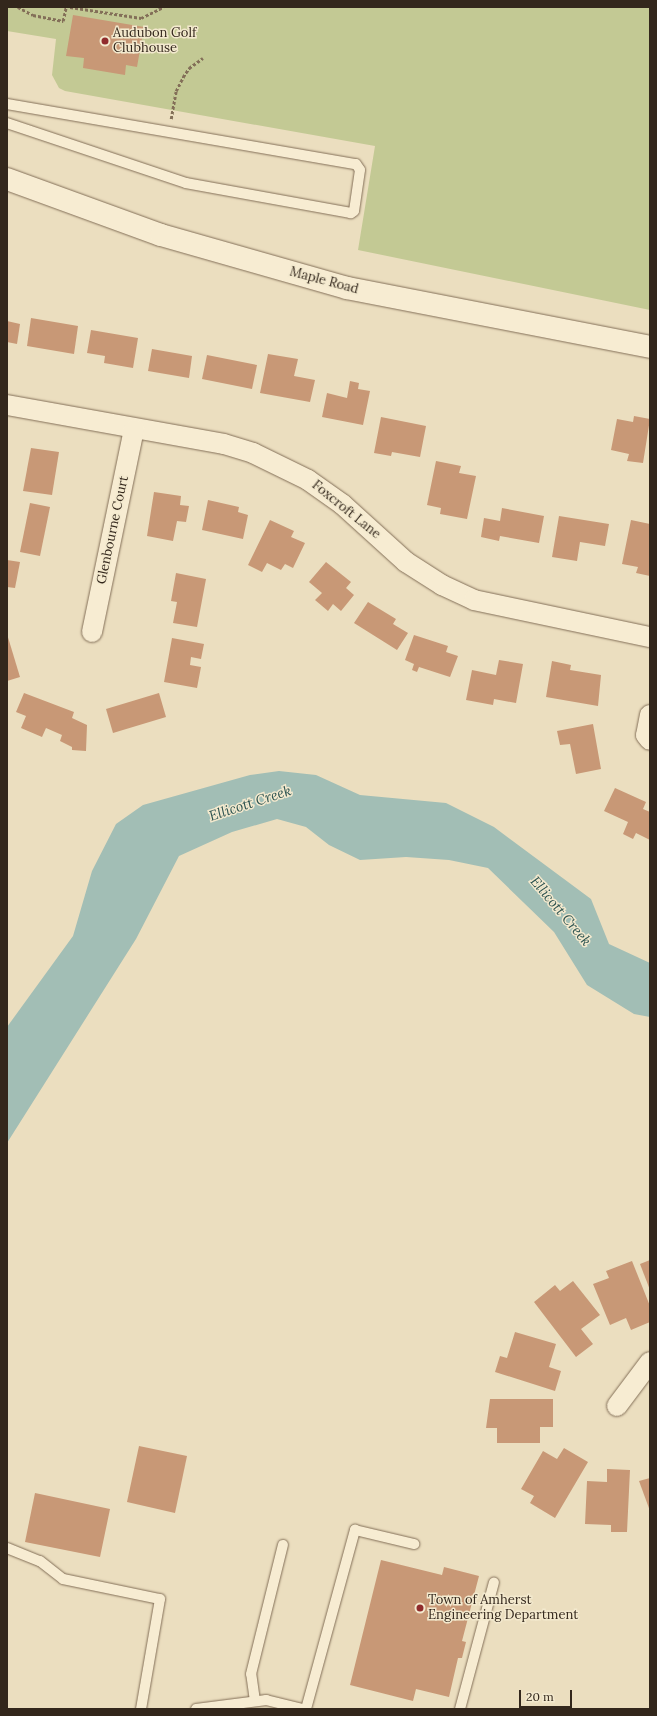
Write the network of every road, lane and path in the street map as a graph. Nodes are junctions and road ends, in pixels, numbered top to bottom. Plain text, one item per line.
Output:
1 (18, 7) edge
2 (66, 7) edge
3 (70, 7) edge
4 (164, 7) edge
5 (203, 58) dead end
6 (7, 104) edge
7 (7, 123) edge
8 (169, 131) junction
9 (7, 179) edge
10 (650, 348) edge
11 (7, 405) edge
12 (134, 429) junction
13 (92, 632) dead end
14 (650, 637) edge
15 (650, 715) edge
16 (650, 740) edge
17 (650, 1362) edge
18 (617, 1406) dead end
19 (414, 1544) dead end
20 (283, 1545) dead end
21 (7, 1548) edge
22 (494, 1582) dead end
23 (255, 1701) junction
24 (141, 1709) edge
25 (196, 1709) edge
26 (304, 1709) edge
27 (460, 1709) edge

1 - 2 path
3 - 4 path
5 - 8 path
6 - 8 lane
7 - 8 lane
9 - 10 main road, Maple Road
11 - 12 street, Foxcroft Lane
12 - 13 street, Glenbourne Court
12 - 14 street, Foxcroft Lane
15 - 16 street
17 - 18 street
19 - 26 lane
20 - 23 lane
21 - 24 lane
22 - 27 lane
23 - 25 lane
23 - 26 lane

